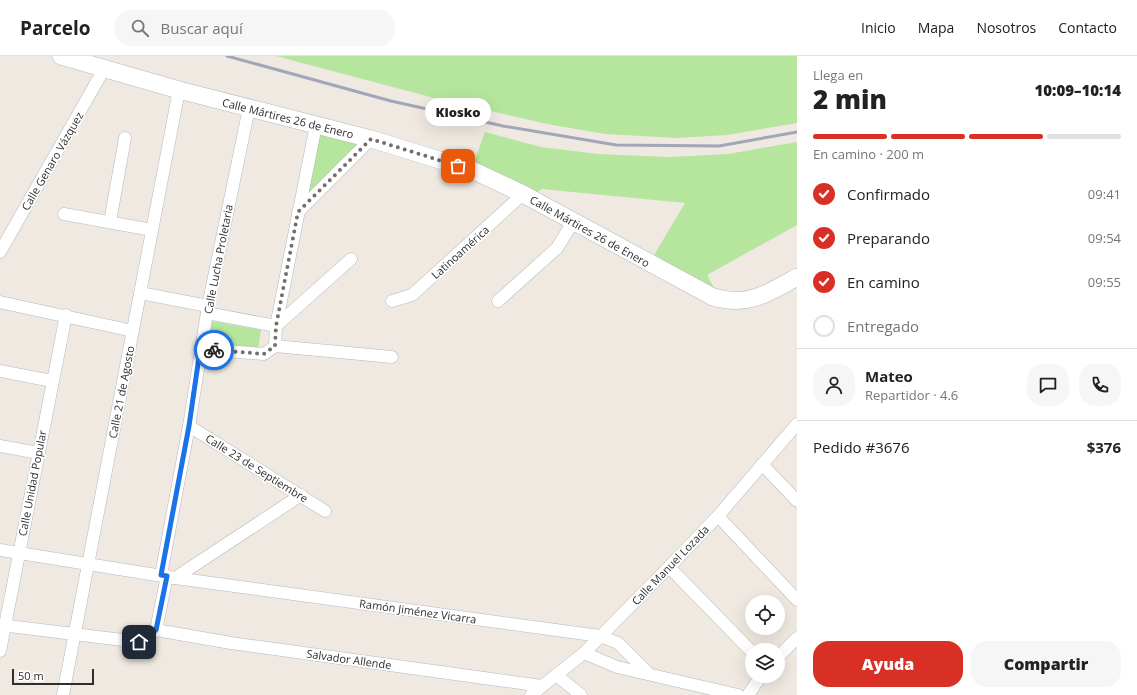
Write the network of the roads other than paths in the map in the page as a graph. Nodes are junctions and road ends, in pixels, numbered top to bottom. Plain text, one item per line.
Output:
1 (61, 56) edge
2 (104, 69) junction
3 (179, 90) junction
4 (249, 108) junction
5 (316, 125) junction
6 (125, 138) dead end
7 (371, 139) junction
8 (523, 194) junction
9 (298, 212) junction
10 (64, 214) dead end
11 (110, 222) junction
12 (573, 222) junction
13 (152, 230) junction
14 (0, 252) edge
15 (351, 258) dead end
16 (797, 277) edge
17 (140, 293) junction
18 (392, 301) dead end
19 (498, 301) dead end
20 (0, 302) edge
21 (207, 310) junction
22 (66, 315) junction
23 (276, 326) junction
24 (133, 330) junction
25 (275, 346) junction
26 (200, 350) junction
27 (392, 357) dead end
28 (0, 371) edge
29 (52, 381) junction
30 (797, 424) edge
31 (189, 426) junction
32 (0, 446) edge
33 (38, 453) junction
34 (762, 464) junction
35 (301, 495) junction
36 (797, 501) edge
37 (325, 511) dead end
38 (718, 516) junction
39 (0, 550) edge
40 (19, 553) junction
41 (88, 564) junction
42 (670, 566) junction
43 (167, 576) junction
44 (797, 600) edge
45 (3, 625) edge
46 (156, 630) junction
47 (75, 635) junction
48 (600, 636) junction
49 (797, 638) edge
50 (745, 645) edge
51 (785, 650) edge
52 (0, 651) edge
53 (584, 653) junction
54 (648, 673) junction
55 (556, 675) junction
56 (756, 683) edge
57 (542, 686) junction
58 (63, 695) edge
59 (531, 695) edge
60 (581, 695) edge
61 (738, 695) edge
62 (748, 695) edge

1 - 2 street, Calle Mártires 26 de Enero
2 - 3 street, Calle Mártires 26 de Enero
2 - 14 street, Calle Genaro Vázquez
3 - 4 street, Calle Mártires 26 de Enero
3 - 13 street, Calle 21 de Agosto
4 - 5 street, Calle Mártires 26 de Enero
4 - 21 street, Calle Lucha Proletaria
5 - 7 street, Calle Mártires 26 de Enero
5 - 9 street
6 - 11 street
7 - 8 street, Calle Mártires 26 de Enero
7 - 9 street
8 - 12 street, Calle Mártires 26 de Enero
8 - 18 street, Latinoamérica
9 - 23 street
10 - 11 street
11 - 13 street
12 - 16 street, Calle Mártires 26 de Enero
12 - 19 street
13 - 17 street, Calle 21 de Agosto
15 - 23 street
17 - 21 street
17 - 24 street, Calle 21 de Agosto
20 - 22 street
21 - 23 street
21 - 26 street, Calle Lucha Proletaria
22 - 24 street
22 - 29 street, Calle Unidad Popular
23 - 25 street
24 - 41 street, Calle 21 de Agosto
25 - 26 street
25 - 27 street
26 - 31 street, Calle Lucha Proletaria
28 - 29 street
29 - 33 street, Calle Unidad Popular
30 - 34 street, Calle Manuel Lozada
31 - 35 street, Calle 23 de Septiembre
31 - 43 street, Calle Lucha Proletaria
32 - 33 street
33 - 40 street, Calle Unidad Popular
34 - 36 street
34 - 38 street, Calle Manuel Lozada
35 - 37 street, Calle 23 de Septiembre
35 - 43 street
38 - 42 street, Calle Manuel Lozada
38 - 44 street
39 - 40 street, Ramón Jiménez Vicarra
40 - 41 street, Ramón Jiménez Vicarra
40 - 45 street, Calle Unidad Popular
41 - 43 street, Ramón Jiménez Vicarra
41 - 47 street, Calle 21 de Agosto
42 - 48 street, Calle Manuel Lozada
42 - 50 street
43 - 46 street, Calle Lucha Proletaria
43 - 48 street, Ramón Jiménez Vicarra
45 - 47 street
45 - 52 street, Calle Unidad Popular
46 - 47 street
46 - 57 street, Salvador Allende
47 - 58 street, Calle 21 de Agosto
48 - 53 street, Calle Manuel Lozada
48 - 54 street, Ramón Jiménez Vicarra
49 - 51 street
53 - 54 street
53 - 55 street, Calle Manuel Lozada
54 - 61 street
55 - 57 street, Calle Manuel Lozada
55 - 60 street
56 - 62 street
57 - 59 street, Calle Manuel Lozada

